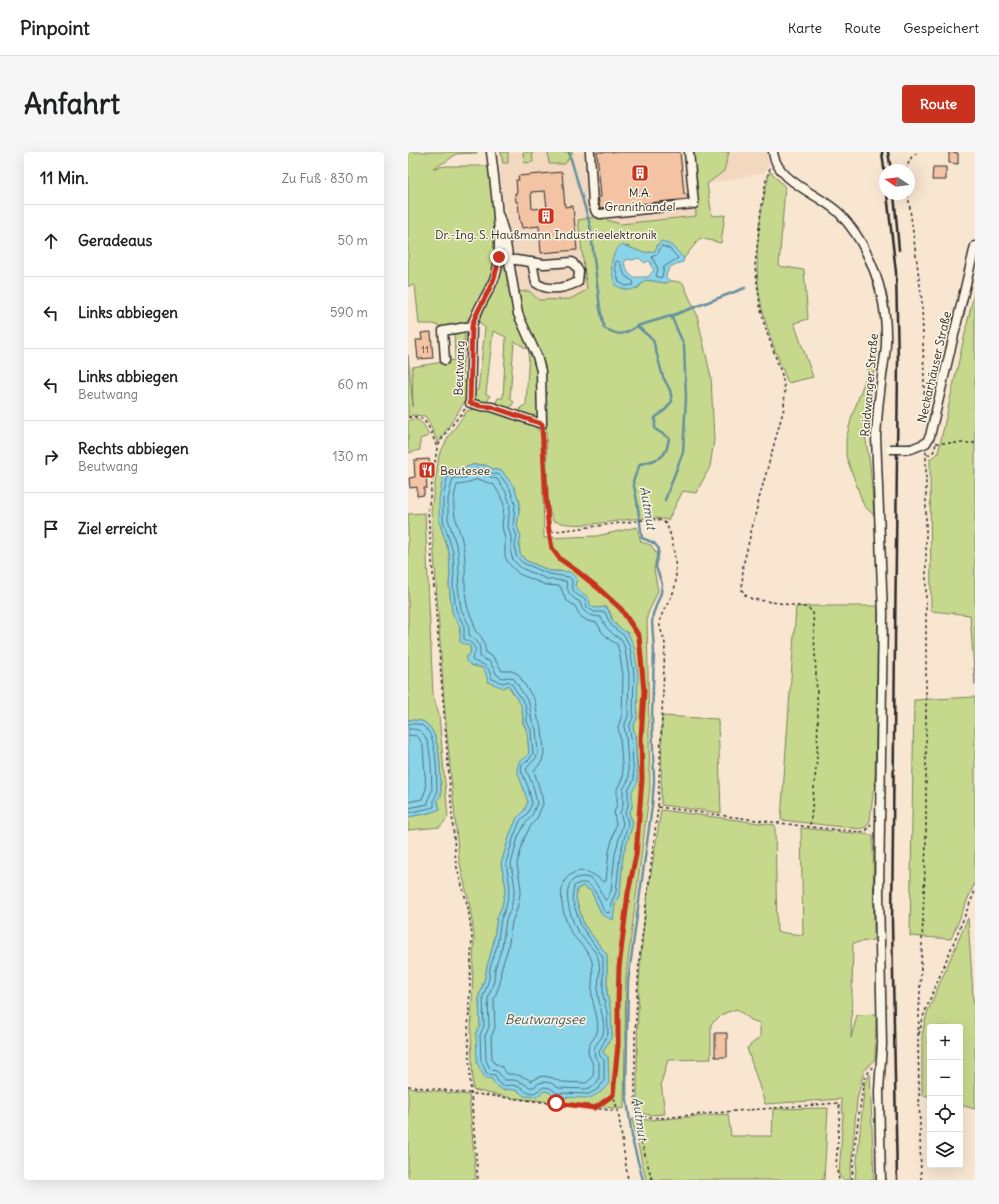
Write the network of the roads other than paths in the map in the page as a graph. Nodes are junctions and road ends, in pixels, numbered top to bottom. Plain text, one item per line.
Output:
1 (491, 152) edge
2 (590, 152) edge
3 (689, 152) edge
4 (773, 152) edge
5 (499, 216) junction
6 (975, 246) edge
7 (509, 259) junction
8 (532, 262) junction
9 (472, 326) junction
10 (445, 360) dead end
11 (877, 447) junction
12 (881, 1180) edge

1 - 5 street, Beutwang
2 - 3 street
4 - 11 street, Raidwanger Straße
5 - 7 street, Beutwang
5 - 9 street, Beutwang
6 - 11 street, Neckarhäuser Straße, bridge
7 - 8 street
7 - 9 street, Beutwang
8 - 8 street
9 - 10 street
11 - 12 street, Raidwanger Straße

